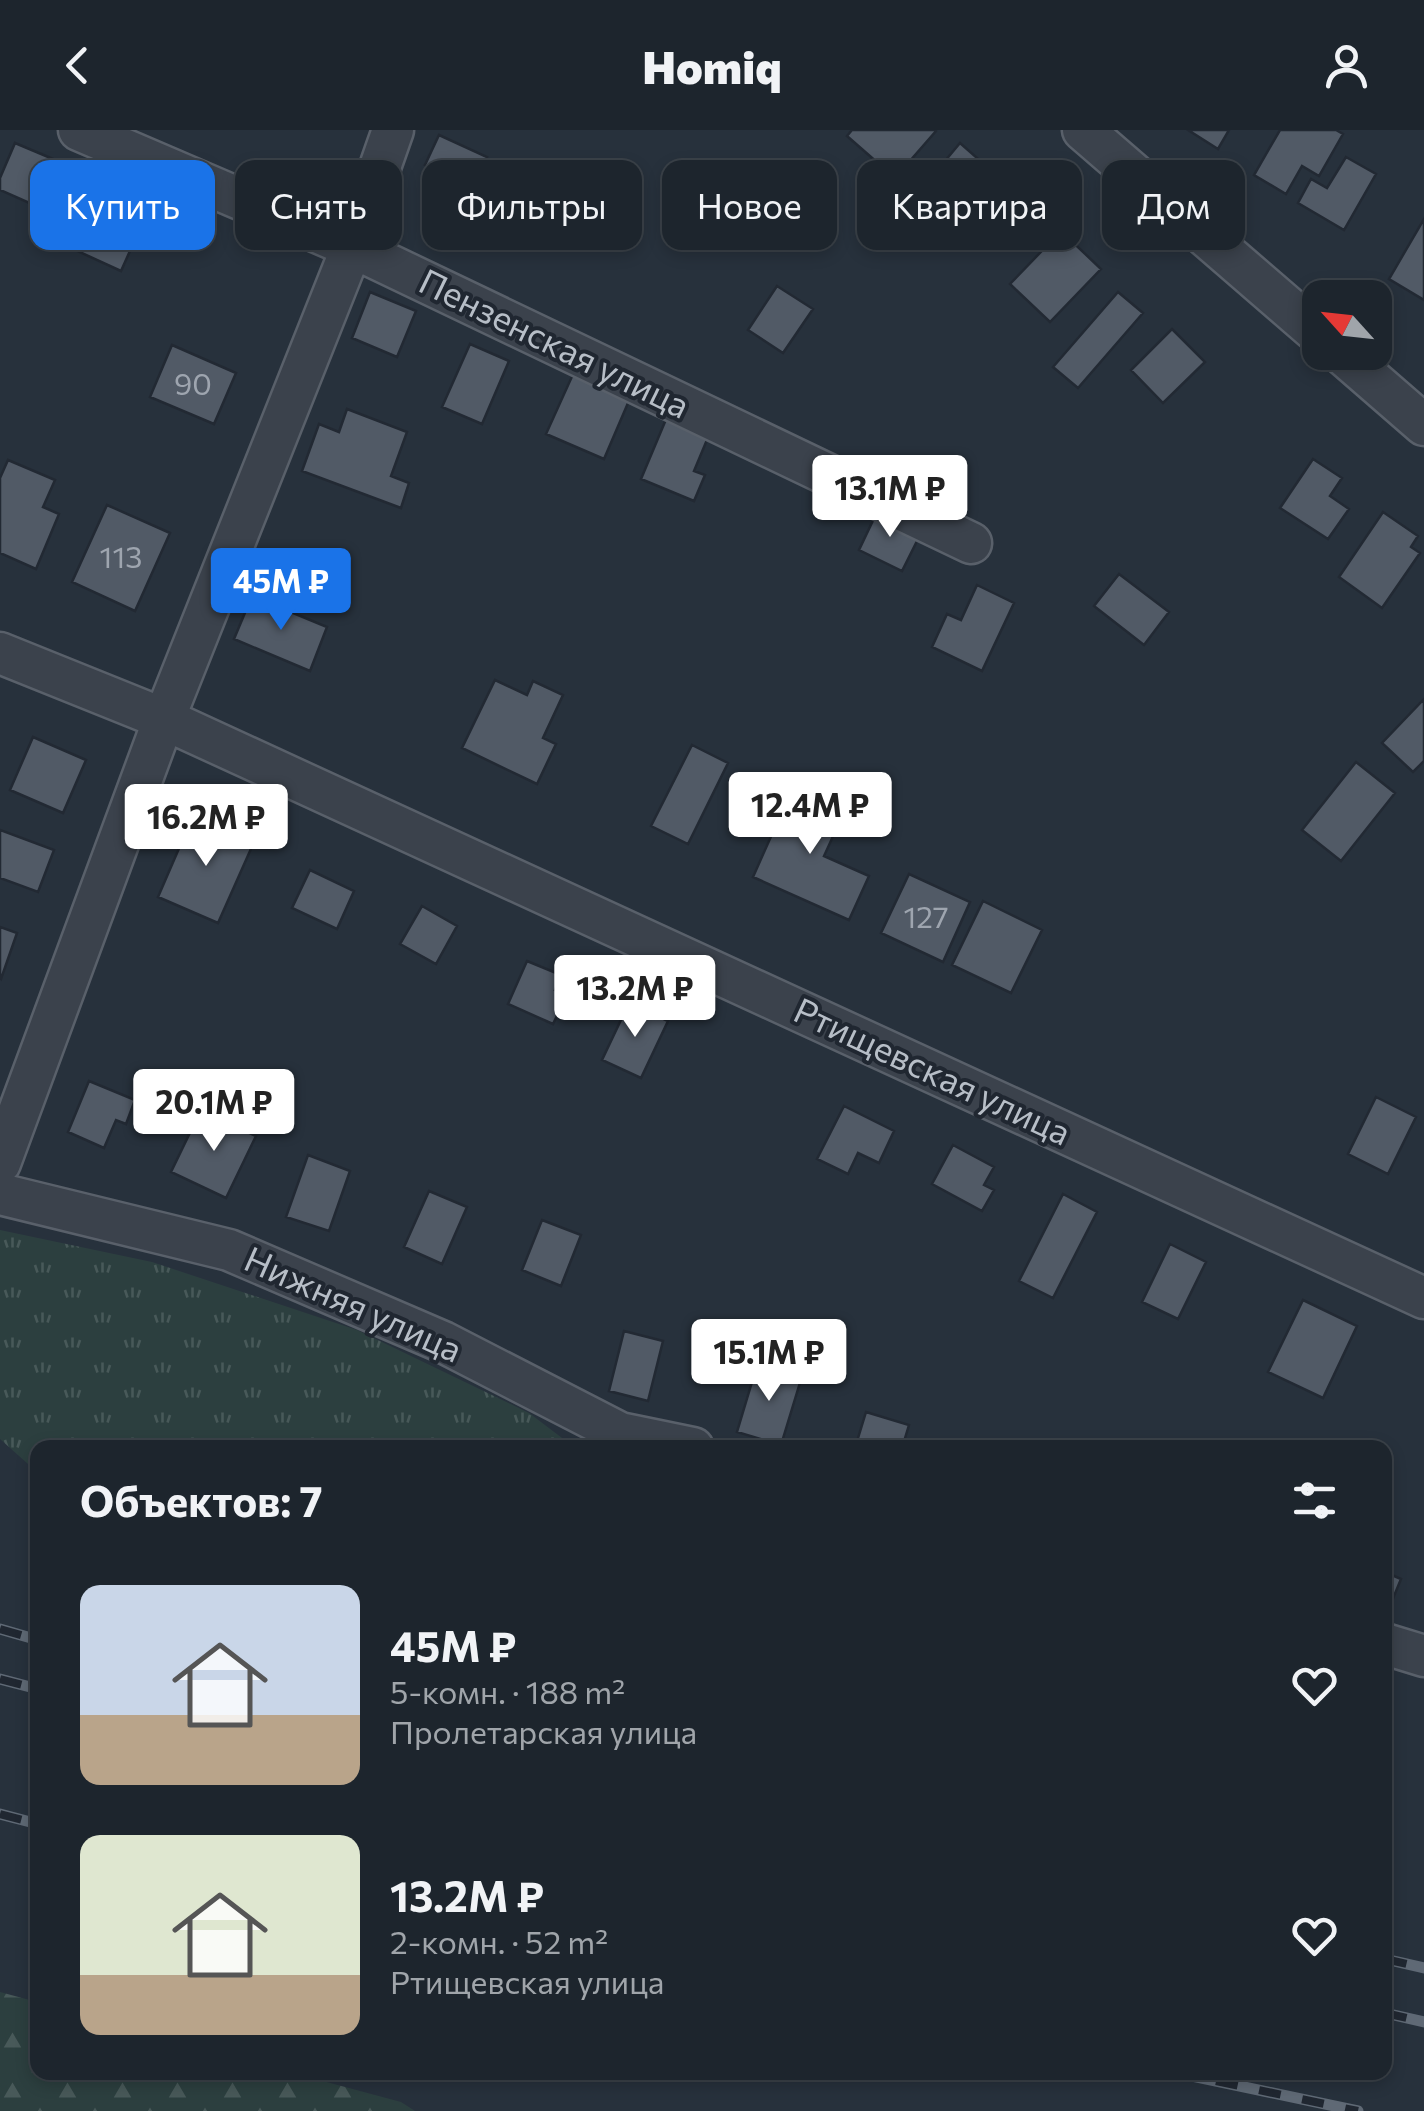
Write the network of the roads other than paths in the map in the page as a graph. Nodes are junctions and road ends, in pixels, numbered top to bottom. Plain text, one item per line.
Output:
1 (79, 130) edge
2 (393, 130) edge
3 (1083, 130) edge
4 (382, 160) edge
5 (235, 197) edge
6 (351, 250) edge
7 (358, 250) edge
8 (1302, 319) edge
9 (1361, 370) edge
10 (1424, 425) edge
11 (971, 543) dead end
12 (0, 652) edge
13 (164, 718) junction
14 (0, 1164) edge
15 (0, 1194) edge
16 (1424, 1298) edge
17 (656, 1440) edge
18 (1392, 1646) edge
19 (1424, 1656) edge

1 - 5 street, Пензенская улица
2 - 4 street
3 - 8 street
6 - 13 street
7 - 11 street, Пензенская улица
9 - 10 street
12 - 13 street, Ртищевская улица
13 - 14 street
13 - 16 street, Ртищевская улица
15 - 17 street, Нижняя улица
18 - 19 street

